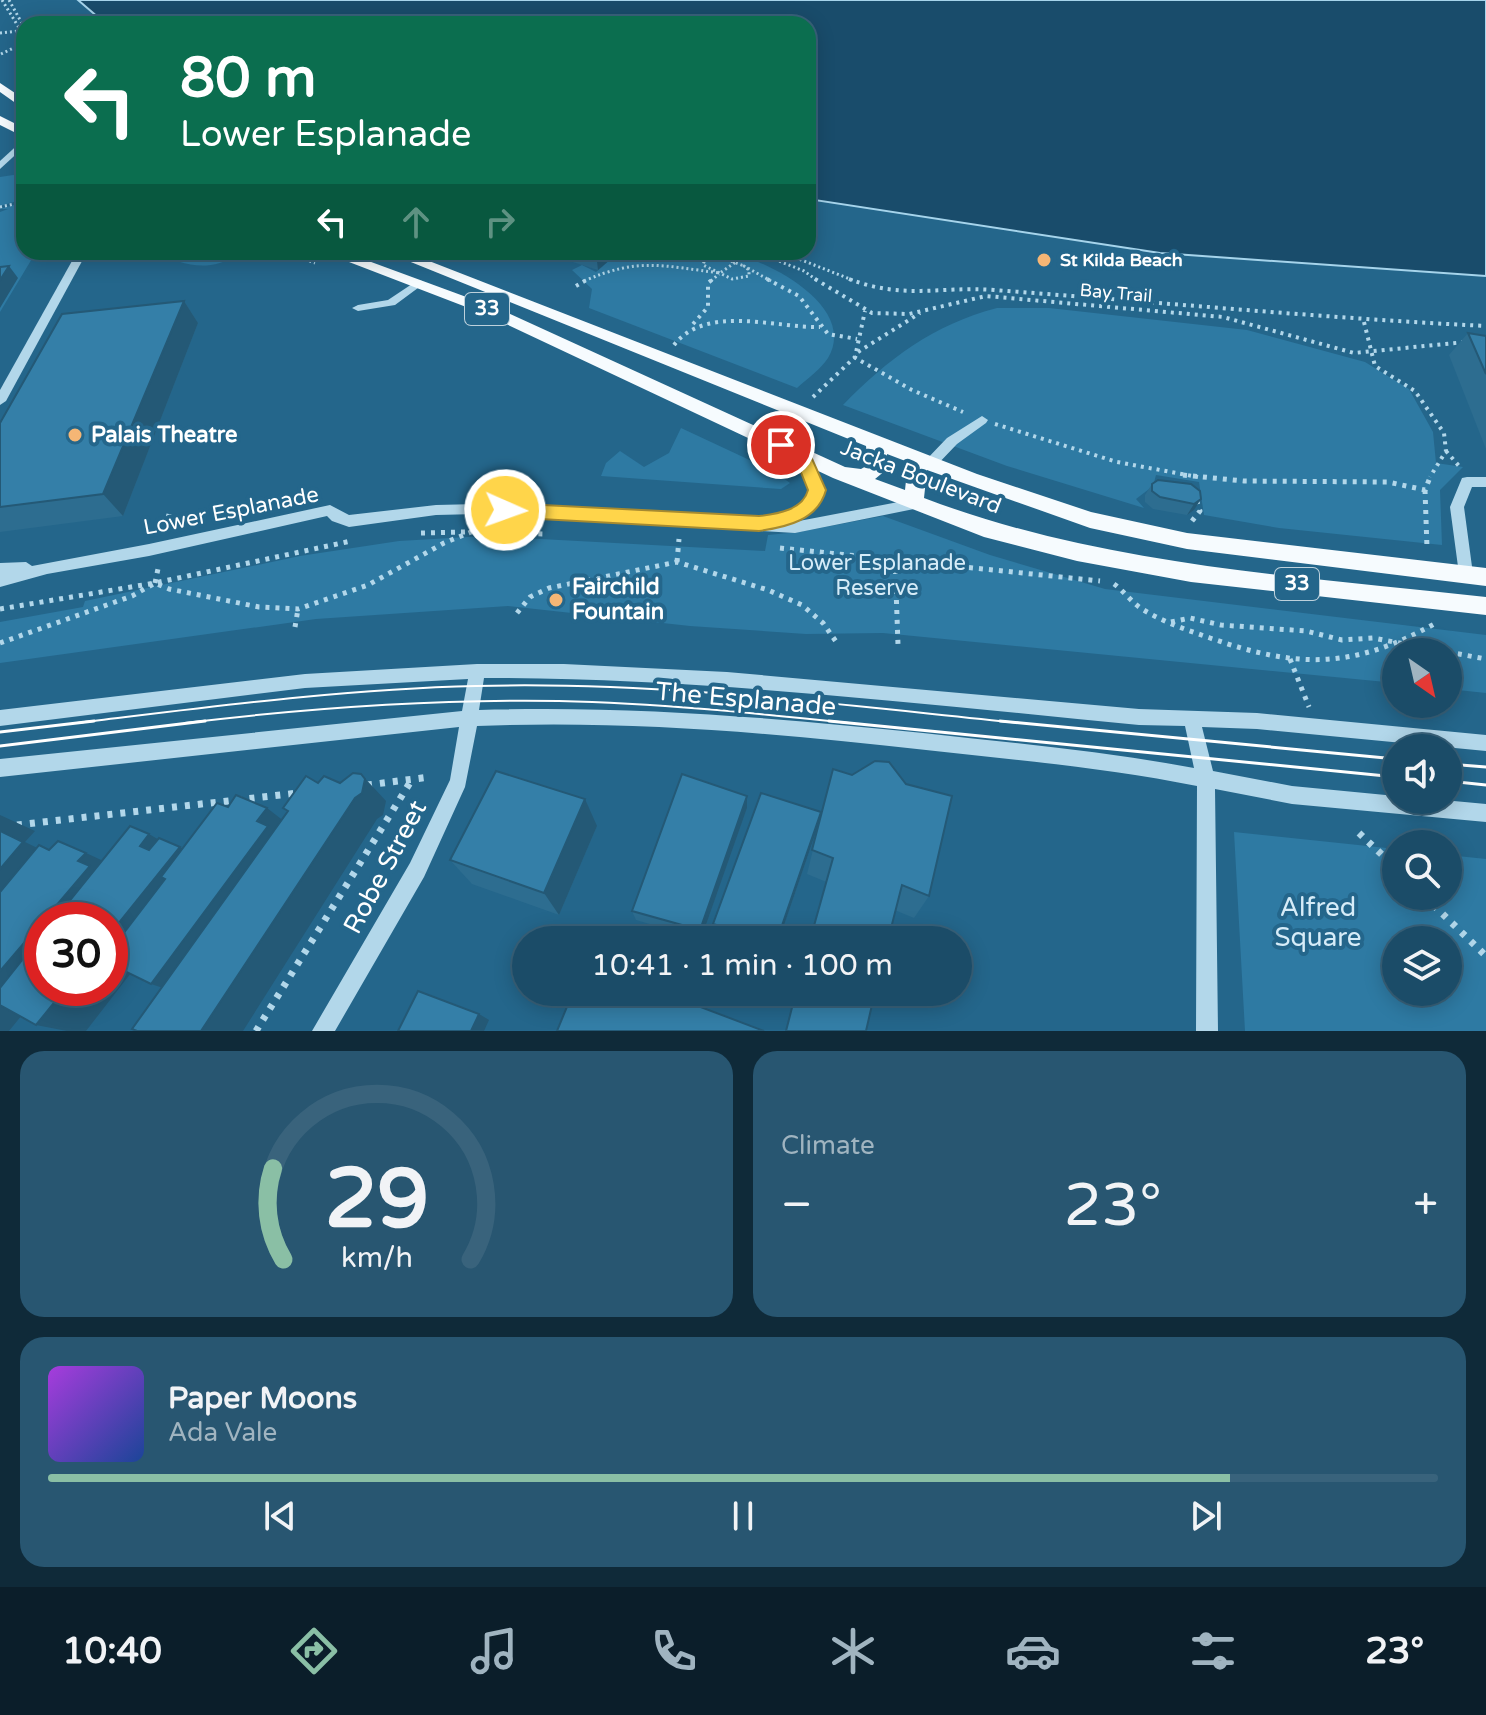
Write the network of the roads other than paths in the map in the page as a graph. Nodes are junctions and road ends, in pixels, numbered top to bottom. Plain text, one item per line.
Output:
1 (0, 86) edge
2 (16, 99) edge
3 (78, 260) edge
4 (353, 260) edge
5 (413, 260) edge
6 (418, 283) junction
7 (358, 308) dead end
8 (0, 401) edge
9 (982, 420) road end
10 (875, 442) junction
11 (803, 456) junction
12 (924, 461) junction
13 (840, 473) junction
14 (1486, 482) edge
15 (914, 504) junction
16 (759, 523) junction
17 (47, 568) junction
18 (0, 569) edge
19 (1476, 576) edge
20 (0, 581) edge
21 (1486, 606) edge
22 (477, 671) junction
23 (0, 718) edge
24 (469, 718) junction
25 (1192, 721) junction
26 (1486, 743) edge
27 (0, 768) edge
28 (1206, 780) junction
29 (1486, 813) edge
30 (323, 1031) edge
31 (1207, 1031) edge

1 - 2 main road
3 - 8 street
4 - 6 main road, Jacka Boulevard / 33
5 - 10 main road, Jacka Boulevard / 33
6 - 7 street
6 - 11 main road, Jacka Boulevard / 33
9 - 12 street
10 - 12 main road, Jacka Boulevard / 33
10 - 13 main road
11 - 13 main road, Jacka Boulevard / 33
11 - 16 street, Lower Esplanade
12 - 15 main road
12 - 19 main road, Jacka Boulevard / 33
13 - 15 main road, Jacka Boulevard / 33
14 - 19 street
15 - 16 street, Lower Esplanade
15 - 21 main road, Jacka Boulevard / 33
16 - 17 street, Lower Esplanade
17 - 18 street, Lower Esplanade
17 - 20 street, Lower Esplanade
22 - 23 street, The Esplanade
22 - 24 street, Robe Street
22 - 25 street, The Esplanade
24 - 27 street, The Esplanade
24 - 28 street, The Esplanade
24 - 30 street, Robe Street
25 - 26 street, The Esplanade
25 - 28 street
28 - 29 street, The Esplanade
28 - 31 street

